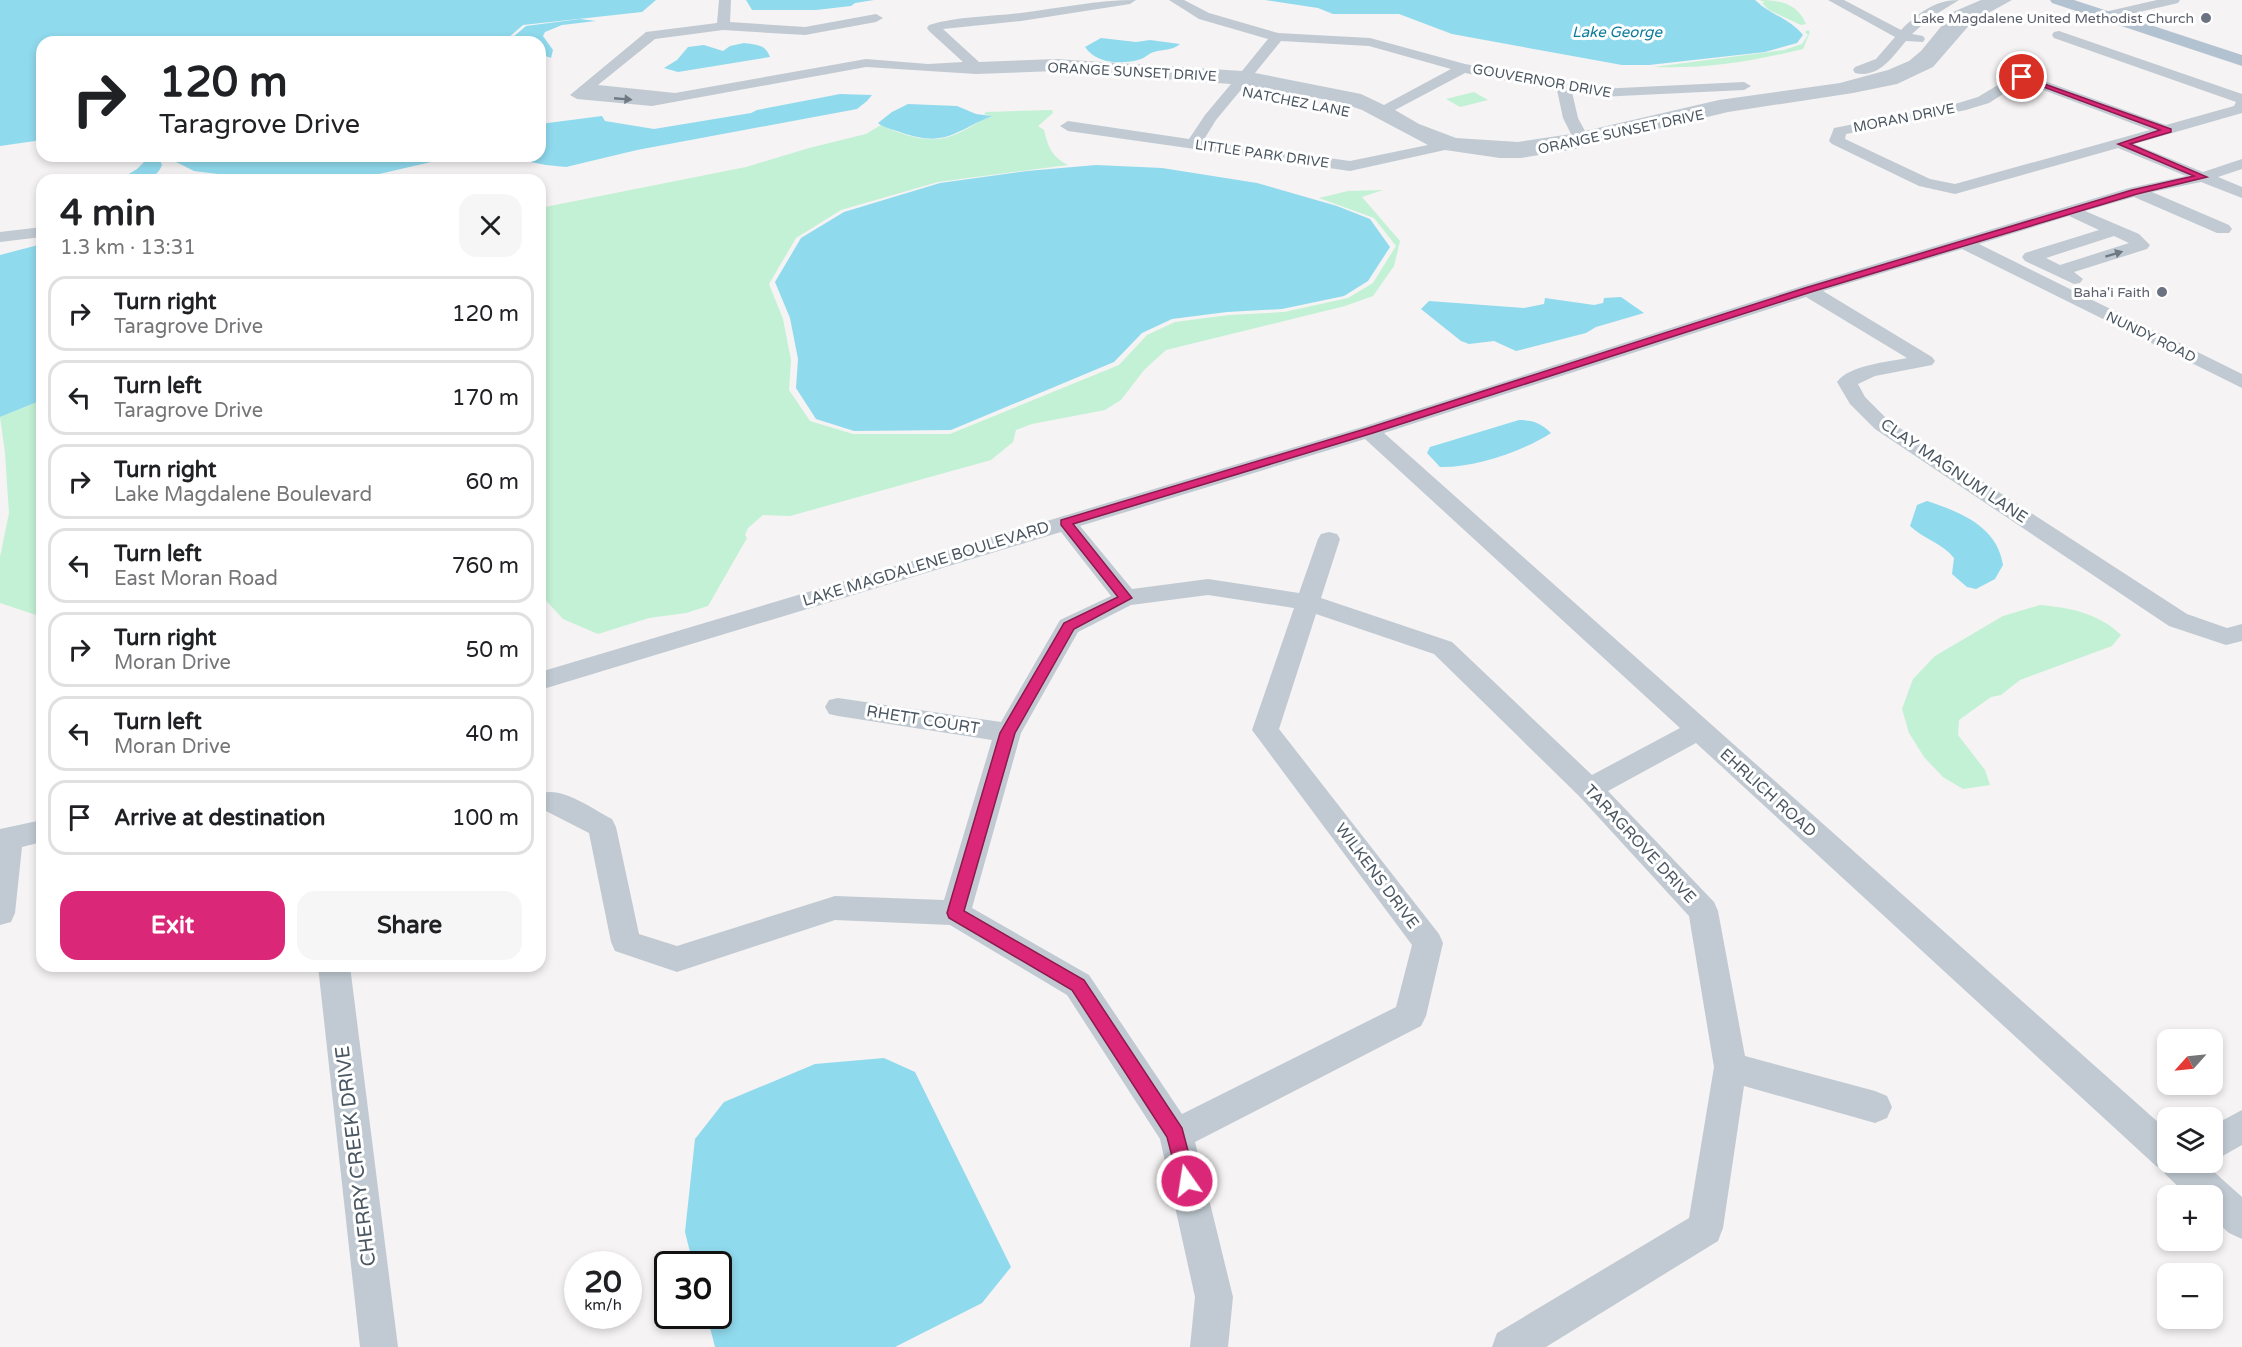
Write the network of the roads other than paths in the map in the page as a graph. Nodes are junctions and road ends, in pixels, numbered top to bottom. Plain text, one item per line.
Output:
1 (725, 0) edge
2 (1130, 0) edge
3 (1175, 0) edge
4 (1834, 0) edge
5 (1953, 0) edge
6 (1992, 0) edge
7 (2006, 0) edge
8 (2058, 0) edge
9 (2174, 0) edge
10 (2105, 16) junction
11 (876, 18) dead end
12 (723, 26) junction
13 (805, 31) junction
14 (2059, 35) dead end
15 (1902, 36) junction
16 (1277, 37) junction
17 (1941, 44) junction
18 (2242, 61) edge
19 (840, 67) junction
20 (2242, 67) edge
21 (1463, 68) junction
22 (976, 69) junction
23 (1240, 82) junction
24 (1793, 83) junction
25 (1564, 87) junction
26 (1811, 94) junction
27 (2242, 99) edge
28 (2242, 104) edge
29 (1383, 112) junction
30 (1068, 126) dead end
31 (2168, 131) junction
32 (1584, 139) junction
33 (1192, 144) junction
34 (1451, 144) junction
35 (2122, 144) junction
36 (1422, 151) junction
37 (2242, 164) edge
38 (2203, 177) junction
39 (2135, 191) junction
40 (2242, 193) edge
41 (2070, 211) junction
42 (2223, 229) dead end
43 (2113, 231) junction
44 (36, 233) edge
45 (0, 237) edge
46 (1964, 243) junction
47 (2058, 271) junction
48 (1808, 290) junction
49 (2100, 311) junction
50 (2242, 382) edge
51 (1369, 431) junction
52 (1065, 522) junction
53 (1329, 539) dead end
54 (1126, 598) junction
55 (1307, 602) junction
56 (2242, 632) edge
57 (546, 679) edge
58 (838, 707) dead end
59 (1699, 730) junction
60 (1008, 733) junction
61 (1589, 789) junction
62 (552, 801) dead end
63 (36, 832) edge
64 (4, 839) edge
65 (0, 913) edge
66 (955, 913) junction
67 (335, 972) edge
68 (1730, 1067) junction
69 (1875, 1107) dead end
70 (2242, 1126) edge
71 (1176, 1134) junction
72 (2223, 1139) edge
73 (2157, 1142) edge
74 (2191, 1173) edge
75 (2242, 1221) edge
76 (379, 1347) edge
77 (1209, 1347) edge
78 (1511, 1347) edge

1 - 12 street
2 - 22 street
3 - 16 street, GOUVERNOR DRIVE
4 - 15 street
5 - 15 street, GOUVERNOR DRIVE
6 - 17 street, ORANGE SUNSET DRIVE
7 - 17 street, ORANGE SUNSET DRIVE
8 - 10 main road
9 - 10 street
10 - 18 main road
10 - 20 main road
11 - 13 street, ORANGE SUNSET DRIVE
12 - 13 street, ORANGE SUNSET DRIVE
12 - 19 street, ORANGE SUNSET DRIVE
13 - 19 street
14 - 27 street
15 - 17 street
15 - 24 street, GOUVERNOR DRIVE
16 - 21 street, GOUVERNOR DRIVE
16 - 23 street
17 - 26 street, ORANGE SUNSET DRIVE
19 - 22 street, ORANGE SUNSET DRIVE
21 - 25 street, GOUVERNOR DRIVE
21 - 29 street
22 - 23 street, ORANGE SUNSET DRIVE
23 - 29 street, ORANGE SUNSET DRIVE
23 - 33 street
23 - 36 street, NATCHEZ LANE
24 - 25 street, GOUVERNOR DRIVE
24 - 26 street
25 - 32 street
26 - 32 street, ORANGE SUNSET DRIVE
28 - 31 street, MORAN DRIVE
29 - 34 street, ORANGE SUNSET DRIVE
30 - 33 street, LITTLE PARK DRIVE
31 - 35 street, MORAN DRIVE
31 - 35 street, MORAN DRIVE
32 - 34 street, ORANGE SUNSET DRIVE
33 - 36 street, LITTLE PARK DRIVE
34 - 36 street, LITTLE PARK DRIVE
35 - 38 street
37 - 38 street, LAKE MAGDALENE BOULEVARD
38 - 39 street, LAKE MAGDALENE BOULEVARD
38 - 40 street
39 - 41 street, LAKE MAGDALENE BOULEVARD
39 - 42 street
41 - 43 street
41 - 46 street, LAKE MAGDALENE BOULEVARD
43 - 47 street
47 -> 43 street
44 - 45 street
46 - 48 street, LAKE MAGDALENE BOULEVARD
46 - 49 street, NUNDY ROAD
47 - 49 street
48 - 51 street, LAKE MAGDALENE BOULEVARD
48 - 56 street, CLAY MAGNUM LANE
49 - 50 street, NUNDY ROAD
51 - 52 street, LAKE MAGDALENE BOULEVARD
51 - 59 street, EHRLICH ROAD
52 - 54 street
52 - 57 street, LAKE MAGDALENE BOULEVARD
53 - 55 street, WILKENS DRIVE
54 - 55 street, TARAGROVE DRIVE
54 - 60 street, TARAGROVE DRIVE
55 - 61 street, TARAGROVE DRIVE
55 - 71 street, WILKENS DRIVE
58 - 60 street, RHETT COURT
59 - 61 street
59 - 73 street, EHRLICH ROAD
60 - 66 street, TARAGROVE DRIVE
61 - 68 street, TARAGROVE DRIVE
62 - 66 street
63 - 64 street
64 - 65 street
66 - 71 street
67 - 76 street, CHERRY CREEK DRIVE
68 - 69 street
68 - 78 street, TARAGROVE DRIVE
70 - 72 street
71 - 77 street
74 - 75 street, EHRLICH ROAD

